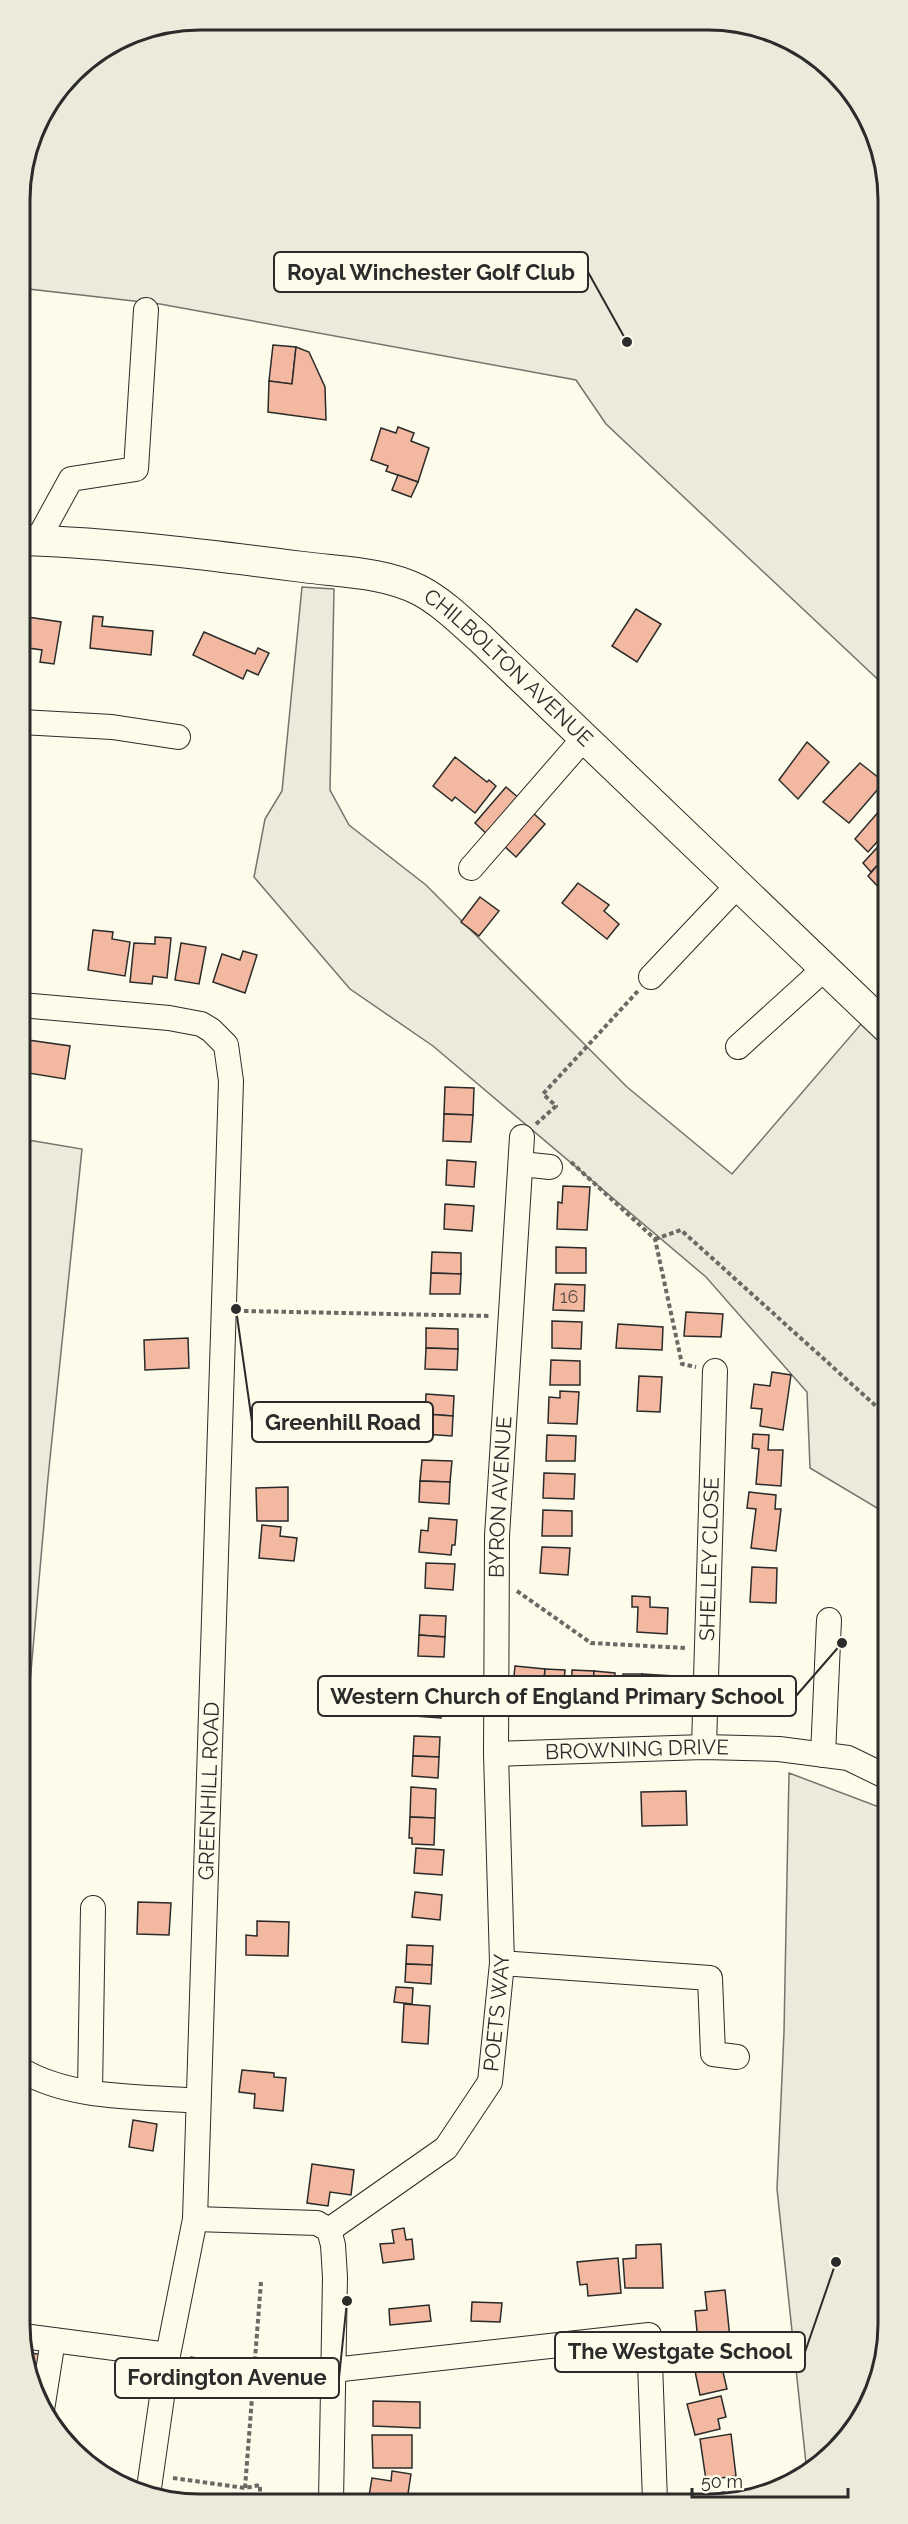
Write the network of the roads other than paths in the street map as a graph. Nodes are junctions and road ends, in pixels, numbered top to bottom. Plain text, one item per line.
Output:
1 (146, 310) dead end
2 (30, 537) edge
3 (30, 540) edge
4 (30, 722) edge
5 (178, 737) dead end
6 (585, 737) junction
7 (471, 868) dead end
8 (738, 885) junction
9 (824, 969) junction
10 (651, 977) road end
11 (30, 1006) edge
12 (878, 1020) edge
13 (738, 1047) dead end
14 (522, 1137) road end
15 (521, 1164) junction
16 (550, 1167) road end
17 (715, 1371) road end
18 (829, 1620) dead end
19 (704, 1748) junction
20 (496, 1754) junction
21 (823, 1755) junction
22 (878, 1773) edge
23 (498, 1829) joint
24 (93, 1908) dead end
25 (502, 1963) junction
26 (736, 2057) dead end
27 (30, 2074) edge
28 (90, 2092) junction
29 (198, 2101) junction
30 (195, 2219) junction
31 (329, 2230) junction
32 (30, 2337) edge
33 (54, 2340) junction
34 (168, 2355) junction
35 (333, 2370) junction
36 (45, 2394) edge
37 (149, 2485) edge
38 (331, 2494) edge
39 (655, 2494) edge

1 - 2 street
3 - 6 main road, CHILBOLTON AVENUE
4 - 5 street
6 - 7 street
6 - 8 main road, CHILBOLTON AVENUE
8 - 9 main road, CHILBOLTON AVENUE
8 - 10 street
9 - 12 main road, CHILBOLTON AVENUE
9 - 13 street
11 - 29 street, GREENHILL ROAD
14 - 15 street, BYRON AVENUE
15 - 16 street
15 - 20 street, BYRON AVENUE
17 - 19 street, SHELLEY CLOSE
18 - 21 street
19 - 20 street, BROWNING DRIVE
19 - 21 street, BROWNING DRIVE
20 - 23 street, BYRON AVENUE
21 - 22 street, BROWNING DRIVE
23 - 25 street, POETS WAY
24 - 28 street
25 - 26 street
25 - 31 street, POETS WAY
27 - 28 street
28 - 29 street
29 - 30 street, GREENHILL ROAD
30 - 31 street
30 - 34 street, GREENHILL ROAD
31 - 35 street
32 - 33 street
33 - 34 street
33 - 36 street
34 - 37 street, GREENHILL ROAD
35 - 38 street
35 - 39 street

